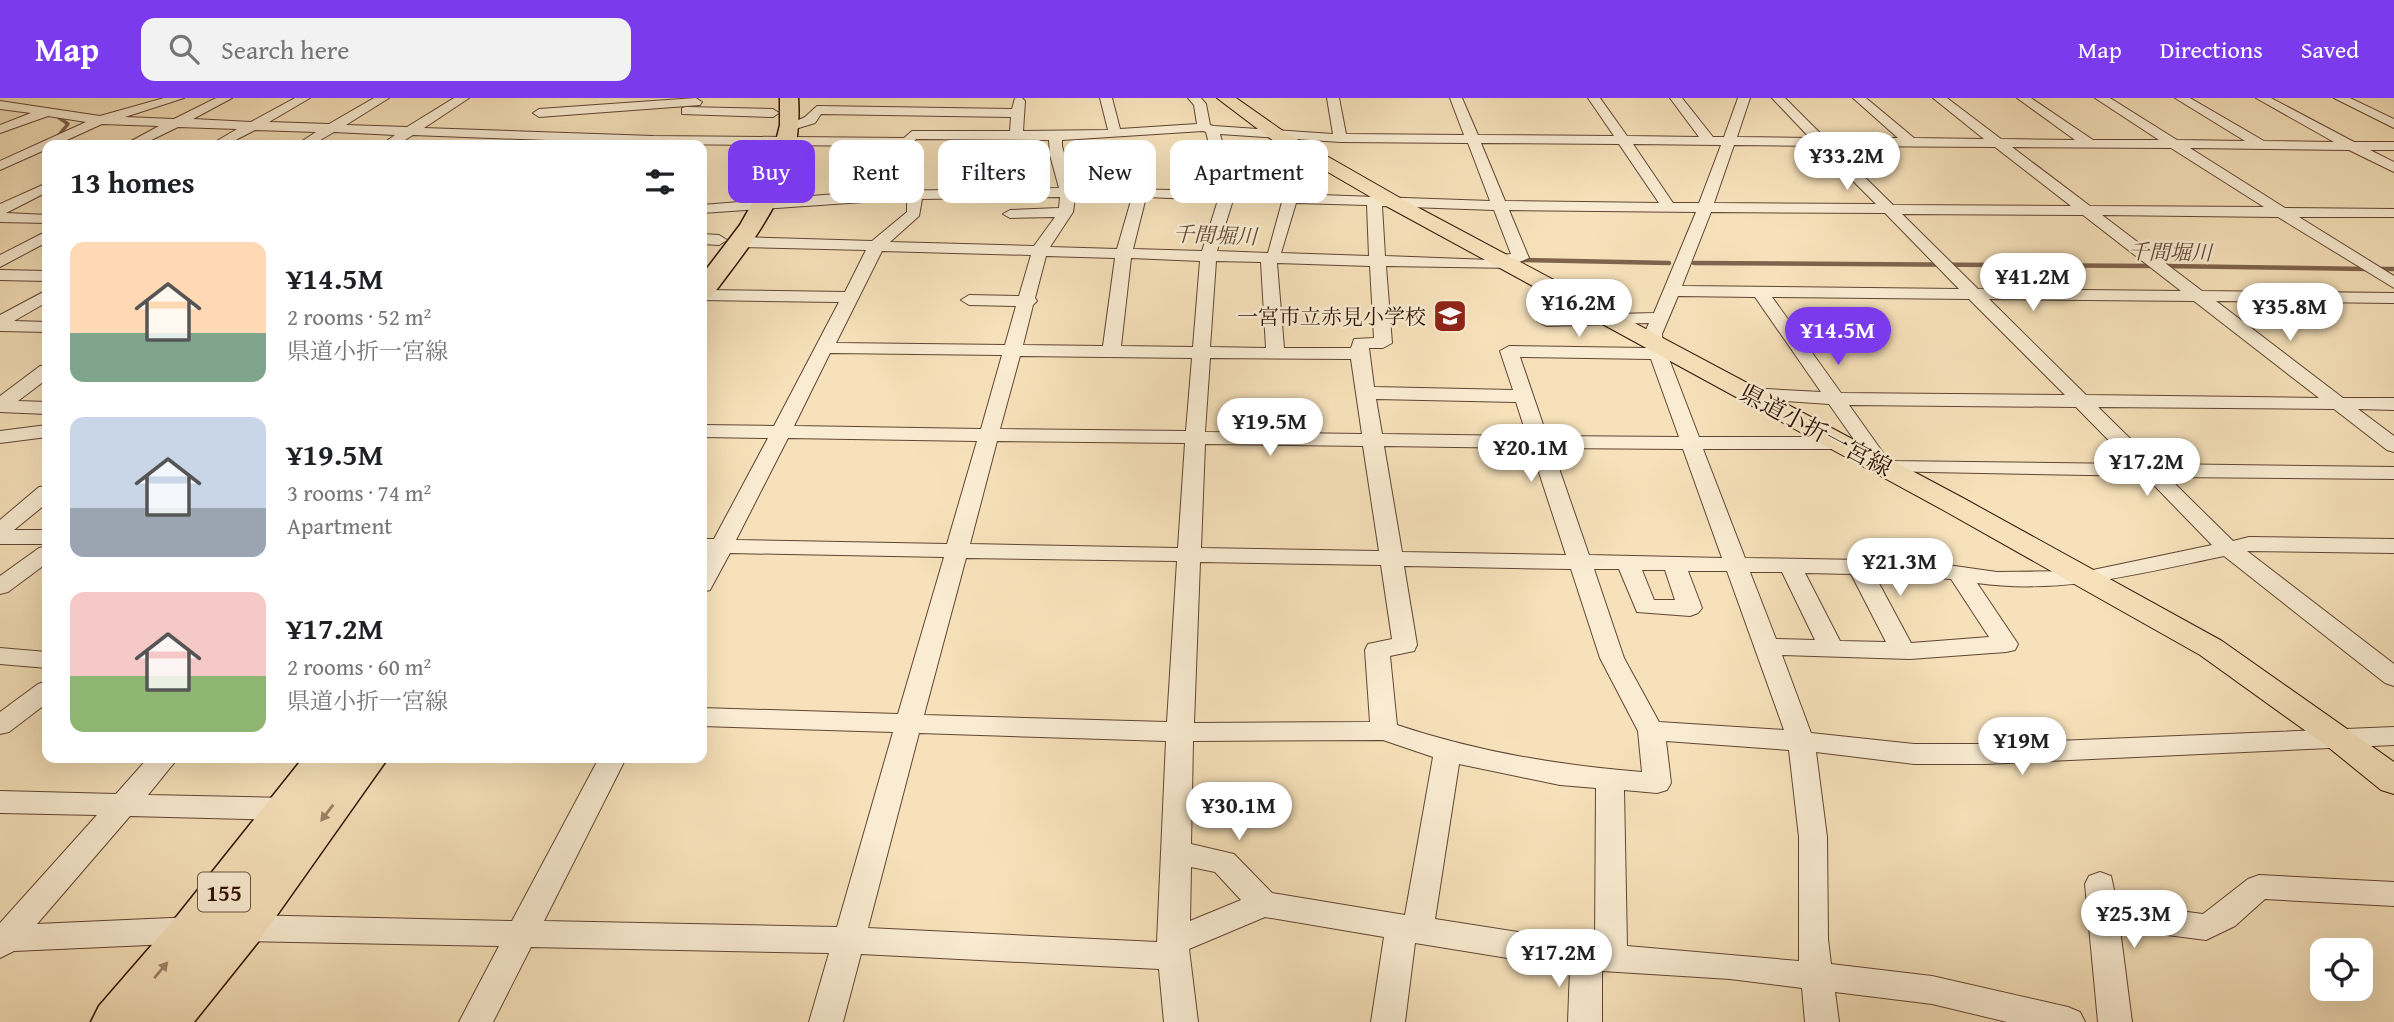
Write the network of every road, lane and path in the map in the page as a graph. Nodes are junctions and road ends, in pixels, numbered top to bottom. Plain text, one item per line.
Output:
1 (178, 98) edge
2 (226, 98) edge
3 (304, 98) edge
4 (373, 98) edge
5 (383, 98) edge
6 (463, 98) edge
7 (560, 98) edge
8 (627, 98) edge
9 (825, 98) edge
10 (1020, 98) edge
11 (1106, 98) edge
12 (1194, 98) edge
13 (1225, 98) edge
14 (1332, 98) edge
15 (1456, 98) edge
16 (1594, 98) edge
17 (1676, 98) edge
18 (1744, 98) edge
19 (1778, 98) edge
20 (1859, 98) edge
21 (1939, 98) edge
22 (2023, 98) edge
23 (2101, 98) edge
24 (2181, 98) edge
25 (2262, 98) edge
26 (2340, 98) edge
27 (777, 103) edge
28 (0, 104) edge
29 (614, 108) junction
30 (817, 110) junction
31 (686, 111) edge
32 (47, 112) junction
33 (741, 112) junction
34 (539, 113) junction
35 (1017, 113) junction
36 (1252, 117) junction
37 (100, 120) junction
38 (177, 122) junction
39 (256, 124) junction
40 (2394, 124) edge
41 (335, 126) junction
42 (0, 129) edge
43 (411, 130) junction
44 (1208, 130) junction
45 (1115, 133) junction
46 (1016, 135) junction
47 (508, 136) junction
48 (784, 136) junction
49 (1056, 136) junction
50 (1340, 138) junction
51 (1284, 139) junction
52 (1473, 139) junction
53 (53, 140) edge
54 (141, 140) edge
55 (226, 140) edge
56 (311, 140) edge
57 (396, 140) edge
58 (502, 140) edge
59 (551, 140) edge
60 (574, 140) edge
61 (653, 140) edge
62 (867, 140) edge
63 (909, 140) edge
64 (1213, 140) edge
65 (1623, 140) junction
66 (1718, 141) junction
67 (1822, 141) junction
68 (707, 143) edge
69 (1911, 143) junction
70 (1999, 144) junction
71 (2090, 144) junction
72 (2175, 144) junction
73 (42, 145) edge
74 (2262, 145) junction
75 (707, 146) edge
76 (2353, 146) junction
77 (2394, 146) edge
78 (3, 161) edge
79 (42, 164) edge
80 (2394, 168) edge
81 (1064, 181) edge
82 (42, 190) edge
83 (829, 198) edge
84 (1328, 200) edge
85 (1374, 202) junction
86 (915, 203) edge
87 (1008, 203) edge
88 (1067, 203) edge
89 (1137, 203) edge
90 (1225, 203) edge
91 (1289, 203) edge
92 (1395, 203) junction
93 (752, 204) junction
94 (1501, 205) junction
95 (1670, 207) junction
96 (707, 208) edge
97 (1705, 208) junction
98 (1889, 209) junction
99 (2086, 210) junction
100 (0, 211) edge
101 (42, 212) edge
102 (1066, 212) junction
103 (2283, 213) junction
104 (2394, 213) edge
105 (0, 217) edge
106 (42, 219) edge
107 (42, 239) edge
108 (720, 240) edge
109 (879, 243) junction
110 (1041, 248) junction
111 (1125, 250) junction
112 (1209, 254) junction
113 (1272, 255) junction
114 (707, 257) edge
115 (1380, 259) junction
116 (0, 262) edge
117 (1504, 262) junction
118 (1943, 265) joint
119 (0, 275) edge
120 (42, 276) edge
121 (707, 278) edge
122 (2394, 283) edge
123 (1672, 291) junction
124 (1759, 291) junction
125 (707, 293) edge
126 (1970, 293) junction
127 (2195, 296) junction
128 (851, 297) junction
129 (42, 298) edge
130 (2394, 298) edge
131 (969, 300) dead end
132 (1029, 301) junction
133 (1611, 320) junction
134 (1546, 321) dead end
135 (0, 324) edge
136 (42, 327) edge
137 (1657, 338) junction
138 (826, 348) junction
139 (1014, 351) junction
140 (1111, 351) junction
141 (1201, 354) junction
142 (1275, 354) junction
143 (1359, 354) junction
144 (42, 374) edge
145 (1364, 393) junction
146 (1748, 394) junction
147 (1523, 396) junction
148 (1837, 399) junction
149 (2079, 400) junction
150 (2339, 404) junction
151 (2394, 404) edge
152 (0, 405) edge
153 (42, 408) edge
154 (707, 431) edge
155 (42, 432) edge
156 (783, 432) junction
157 (989, 434) junction
158 (0, 437) edge
159 (1195, 438) junction
160 (1371, 439) junction
161 (1539, 442) junction
162 (1691, 443) junction
163 (1838, 443) junction
164 (2394, 446) edge
165 (1883, 467) junction
166 (2149, 470) junction
167 (2394, 473) edge
168 (42, 496) edge
169 (0, 531) edge
170 (0, 537) edge
171 (42, 537) edge
172 (2394, 546) edge
173 (712, 547) edge
174 (2227, 547) junction
175 (959, 550) junction
176 (1190, 556) junction
177 (1391, 556) junction
178 (42, 558) edge
179 (1580, 560) junction
180 (1627, 561) junction
181 (1674, 562) junction
182 (1736, 564) junction
183 (1790, 565) junction
184 (707, 566) edge
185 (1858, 566) junction
186 (1958, 573) junction
187 (2088, 578) junction
188 (0, 587) edge
189 (1767, 647) junction
190 (1832, 649) junction
191 (1903, 651) junction
192 (0, 656) edge
193 (42, 660) edge
194 (2394, 677) edge
195 (42, 694) edge
196 (707, 717) edge
197 (910, 722) junction
198 (0, 725) edge
199 (1384, 731) junction
200 (1651, 731) junction
201 (1180, 732) junction
202 (2394, 736) edge
203 (2340, 738) junction
204 (1801, 741) junction
205 (1447, 752) junction
206 (160, 763) edge
207 (322, 763) edge
208 (363, 763) edge
209 (609, 763) edge
210 (1610, 779) junction
211 (2394, 781) edge
212 (0, 802) edge
213 (124, 804) junction
214 (288, 809) junction
215 (1176, 853) junction
216 (2394, 894) edge
217 (1263, 904) junction
218 (241, 928) junction
219 (194, 930) junction
220 (1409, 930) junction
221 (522, 932) junction
222 (849, 940) junction
223 (2, 941) edge
224 (1173, 949) junction
225 (1598, 958) junction
226 (1816, 975) junction
227 (117, 1022) edge
228 (163, 1022) edge
229 (476, 1022) edge
230 (826, 1022) edge
231 (1181, 1022) edge
232 (1388, 1022) edge
233 (1585, 1022) edge
234 (1822, 1022) edge
235 (2068, 1022) edge
236 (2115, 1022) edge

1 - 37 street
2 - 38 street
3 - 39 street
4 - 5 street
5 - 41 street
6 - 43 street
7 - 34 street
8 - 29 street
9 - 30 street
10 - 35 street
11 - 45 street
12 - 44 street
13 - 36 main road, 県道小折一宮線
14 - 50 street
15 - 52 street
16 - 65 street
17 - 66 street
18 - 66 street
19 - 67 street
20 - 69 street
21 - 70 street
22 - 71 street
23 - 72 street
24 - 74 street
25 - 76 street
26 - 40 street
27 - 33 street
27 - 48 highway
28 - 32 street
29 - 31 street
29 - 34 street
29 - 60 street
30 - 35 street
30 - 48 street
31 - 33 street
31 - 61 street
32 - 37 street
32 - 42 street
33 - 68 street
34 - 47 street
35 - 46 street
36 - 44 street
36 - 51 main road, 県道小折一宮線
37 - 38 street
37 - 53 street
38 - 39 street
38 - 54 street
39 - 41 street
39 - 55 street
41 - 43 street
41 - 56 street
43 - 47 street
43 - 57 street
44 - 45 street
44 - 51 street
44 - 64 street
45 - 49 street
46 - 49 street
46 - 63 street
47 - 58 street
47 - 59 street
48 - 62 street
48 - 75 street
48 - 93 highway
49 - 81 street
50 - 51 street
50 - 52 street
51 - 92 main road, 県道小折一宮線
52 - 65 street
52 - 94 street
65 - 66 street
65 - 95 street
66 - 67 street
66 - 97 street
67 - 69 street
67 - 98 street
69 - 70 street
70 - 71 street
70 - 99 street
71 - 72 street
72 - 74 street
72 - 103 street
73 - 78 street
74 - 76 street
76 - 77 street
76 - 80 street
78 - 79 street
82 - 100 street
83 - 93 street
84 - 85 street
85 - 92 street
85 - 115 street
86 - 109 street
87 - 102 street
88 - 102 street
89 - 111 street
90 - 112 street
91 - 113 street
92 - 94 street
92 - 117 main road, 県道小折一宮線
93 - 96 street
93 - 108 highway
94 - 95 street
94 - 117 street
95 - 97 street
97 - 98 street
97 - 123 street
98 - 99 street
98 - 118 street
99 - 103 street
99 - 127 street
100 - 101 street
102 - 110 street
103 - 104 street
103 - 122 street
105 - 106 street
107 - 116 street
108 - 109 street
108 - 114 highway
108 - 121 highway
109 - 110 street
109 - 128 street
110 - 111 street
110 - 132 street
111 - 112 street
111 - 140 street
112 - 113 street
112 - 141 street
113 - 115 street
113 - 142 street
115 - 117 street
115 - 143 street
117 - 133 main road, 県道小折一宮線
118 - 126 street
119 - 120 street
123 - 124 street
123 - 137 street
124 - 126 street
124 - 148 street
125 - 128 street
126 - 127 street
126 - 149 street
127 - 130 street
127 - 150 street
128 - 138 street
129 - 135 street
131 - 132 street
132 - 139 street
133 - 134 street
133 - 137 main road, 県道小折一宮線
135 - 136 street
137 - 146 main road, 県道小折一宮線
137 - 147 street
137 - 162 street
138 - 139 street
138 - 156 street
139 - 140 street
139 - 157 street
140 - 141 street
141 - 142 street
141 - 159 street
142 - 143 street
143 - 145 street
144 - 152 street
145 - 147 street
145 - 160 street
146 - 148 street
146 - 163 main road, 県道小折一宮線
147 - 161 street
148 - 149 street
148 - 165 street
149 - 150 street
149 - 166 street
150 - 151 street
150 - 164 street
152 - 153 street
154 - 156 street
155 - 158 street
156 - 157 street
156 - 173 street
157 - 159 street
157 - 175 street
159 - 160 street
159 - 176 street
160 - 161 street
160 - 177 street
161 - 162 street
161 - 179 street
162 - 163 street
162 - 182 street
163 - 165 main road, 県道小折一宮線
165 - 166 street
165 - 187 main road, 県道小折一宮線
166 - 167 street
166 - 174 street
168 - 169 street
170 - 171 street
172 - 174 street
173 - 175 street
173 - 184 street
174 - 187 street
174 - 194 street
175 - 176 street
175 - 197 street
176 - 177 street
176 - 201 street
177 - 179 street
177 - 199 street
178 - 188 street
179 - 180 street
179 - 200 street
180 - 181 street
180 - 181 street
181 - 182 street
182 - 183 street
182 - 189 street
183 - 185 street
183 - 190 street
185 - 186 street
185 - 191 street
186 - 187 street
186 - 191 street
187 - 203 main road, 県道小折一宮線
189 - 190 street
189 - 204 street
190 - 191 street
192 - 193 street
195 - 198 street
196 - 197 street
197 - 201 street
197 - 222 street
199 - 201 street
199 - 205 street
200 - 204 street
200 - 210 street
201 - 215 street
202 - 203 street
203 - 204 street
203 - 211 main road, 県道小折一宮線
204 - 226 street
205 - 210 street
205 - 220 street
206 - 213 street
207 - 214 highway, 155
208 -> 218 highway, 155
209 - 221 street
210 - 225 street
212 - 213 street
213 - 214 street
213 - 223 street
214 - 219 highway, 155
215 - 217 street
215 - 224 street
216 - 236 street
217 - 220 street
217 - 224 street
218 - 221 street
218 - 228 highway, 155
219 - 223 street
227 -> 219 highway, 155
220 - 225 street
220 - 232 street
221 - 222 street
221 - 229 street
222 - 224 street
222 - 230 street
224 - 231 street
225 - 226 street
225 - 233 street
226 - 234 street
226 - 235 street

